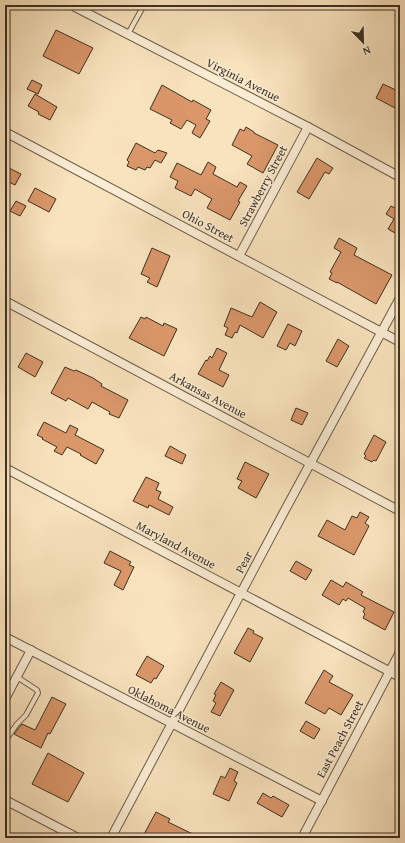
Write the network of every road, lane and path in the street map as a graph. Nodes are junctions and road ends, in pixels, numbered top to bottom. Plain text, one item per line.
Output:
1 (144, 5) edge
2 (75, 7) dead end
3 (128, 35) junction
4 (308, 127) junction
5 (5, 132) edge
6 (400, 177) edge
7 (239, 256) junction
8 (400, 298) edge
9 (5, 301) edge
10 (382, 332) junction
11 (400, 342) edge
12 (311, 463) junction
13 (5, 468) edge
14 (400, 511) edge
15 (241, 593) junction
16 (5, 637) edge
17 (31, 650) junction
18 (400, 652) edge
19 (389, 672) junction
20 (17, 677) junction
21 (400, 677) edge
22 (5, 699) edge
23 (171, 723) junction
24 (5, 741) edge
25 (5, 800) edge
26 (322, 802) junction
27 (78, 838) edge
28 (111, 838) edge
29 (302, 838) edge

1 - 3 lane
2 - 3 street, Virginia Avenue
3 - 4 street, Virginia Avenue
4 - 6 street, Virginia Avenue
4 - 7 street, Strawberry Street
5 - 7 street, Ohio Street
7 - 10 street, Ohio Street
8 - 10 street, Pear
9 - 12 street, Arkansas Avenue
10 - 11 street, Ohio Street
10 - 12 street, Pear
12 - 14 street, Arkansas Avenue
12 - 15 street, Pear
13 - 15 street, Maryland Avenue
15 - 19 street, Maryland Avenue
15 - 23 street, Pear
16 - 17 street, Oklahoma Avenue
17 - 20 street
17 - 23 street, Oklahoma Avenue
18 - 19 street, East Peach Street
19 - 21 street, Maryland Avenue
19 - 26 street, East Peach Street
20 - 22 street
20 - 24 lane
23 - 26 street, Oklahoma Avenue
23 - 28 street, Pear
25 - 27 street
26 - 29 street, East Peach Street

